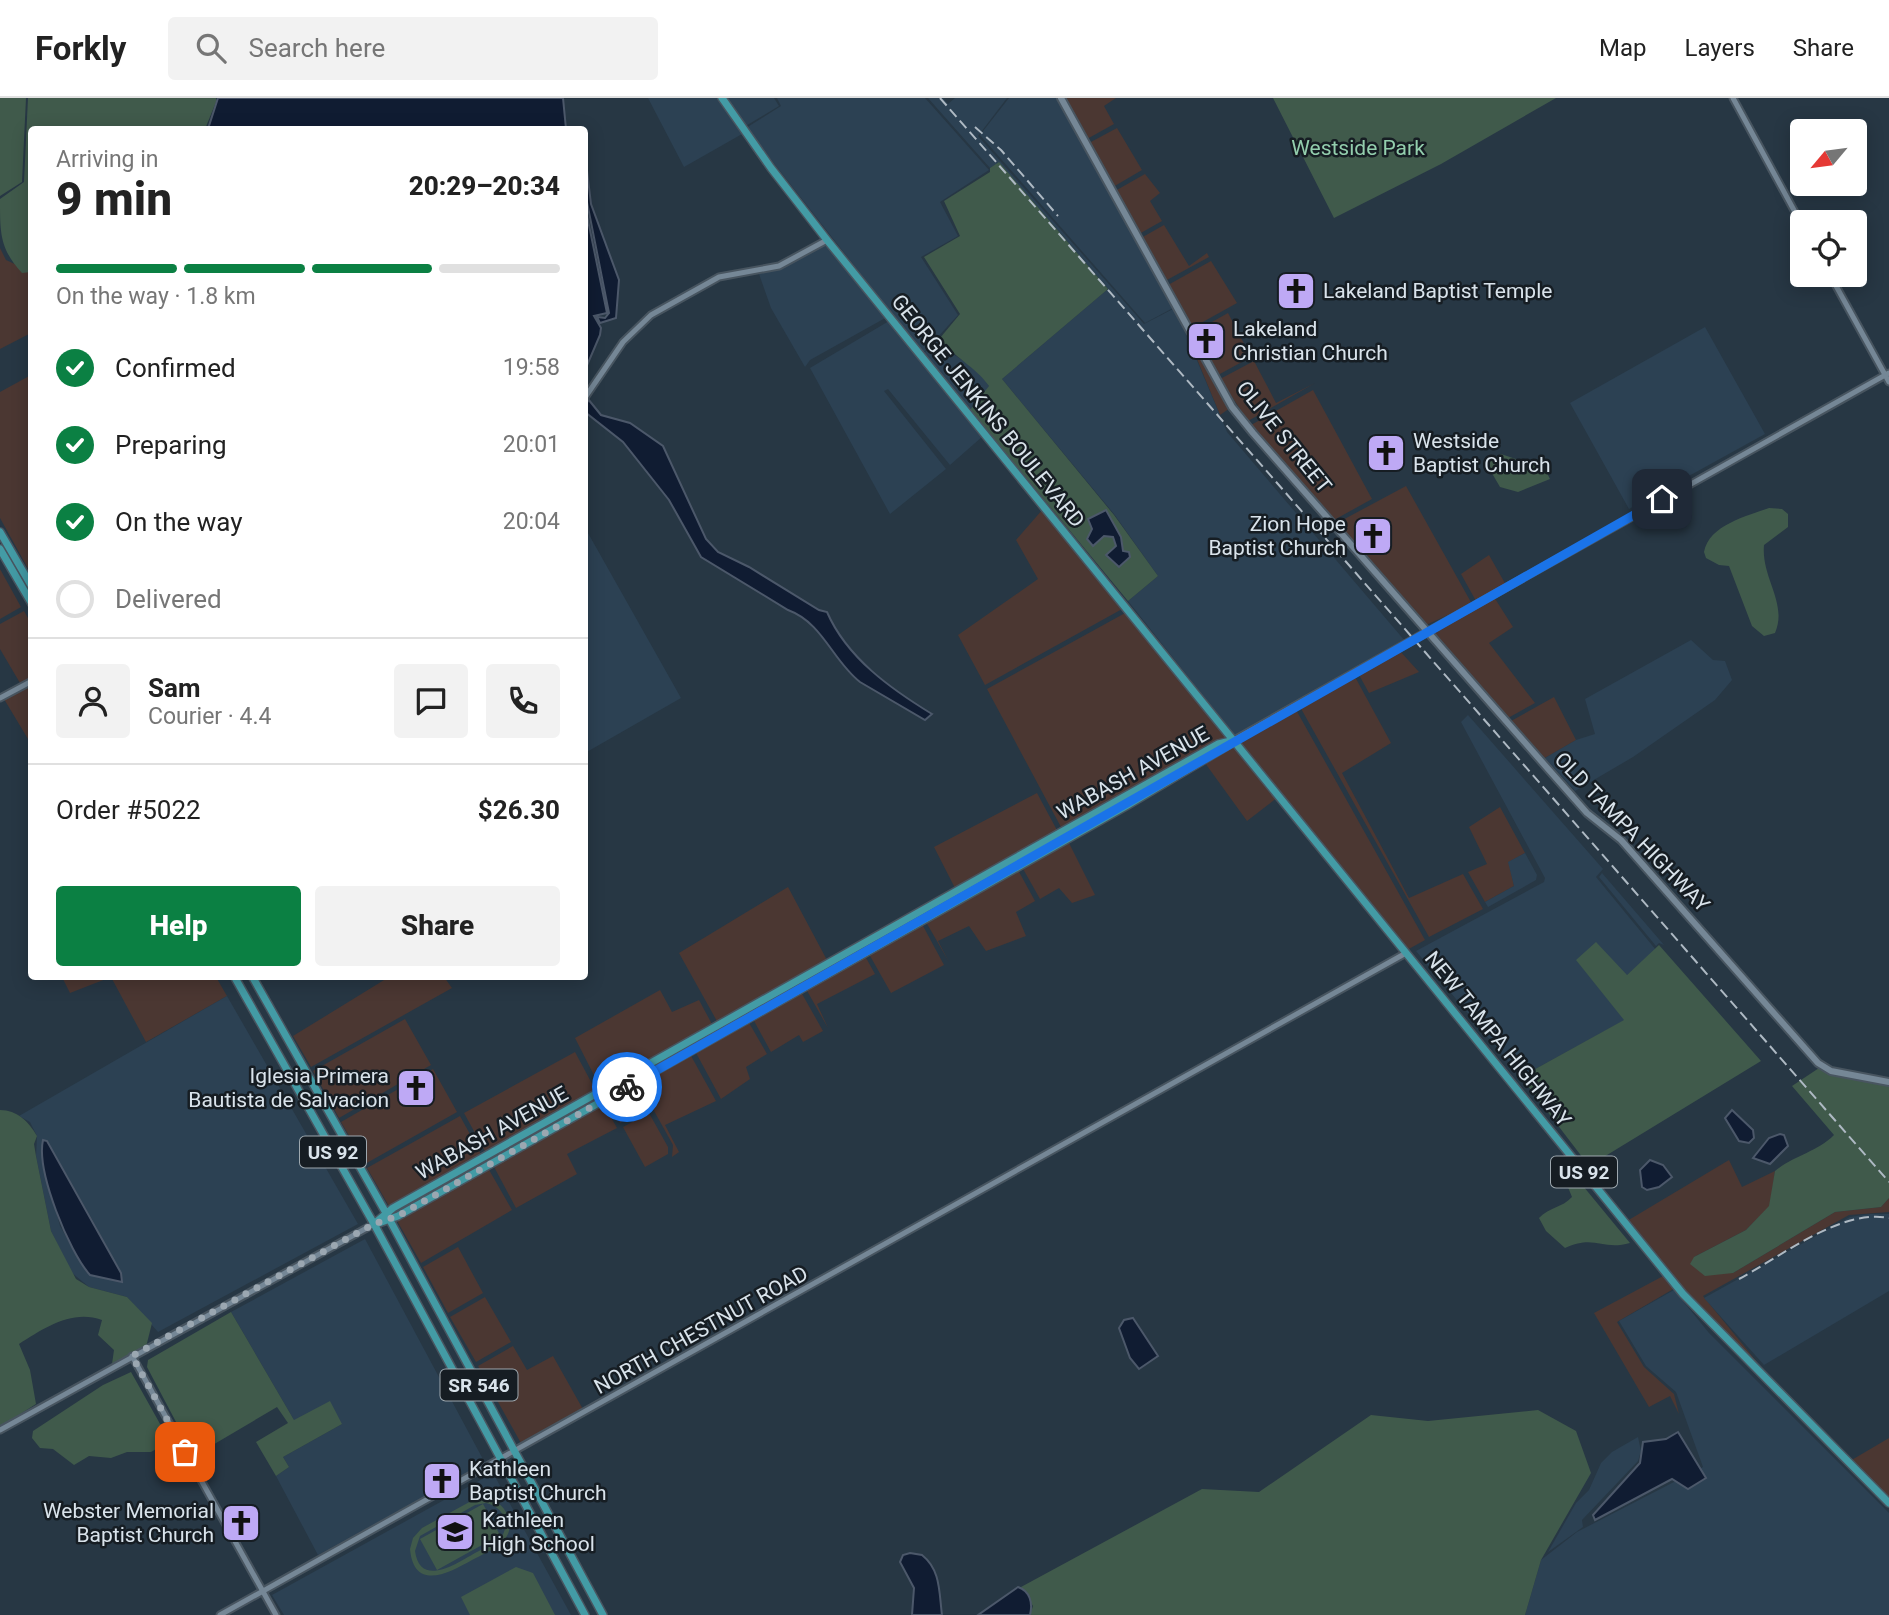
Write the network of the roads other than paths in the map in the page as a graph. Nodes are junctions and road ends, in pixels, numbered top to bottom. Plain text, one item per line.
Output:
1 (722, 98) edge
2 (1060, 98) edge
3 (1732, 98) edge
4 (1794, 210) edge
5 (827, 240) junction
6 (1837, 287) edge
7 (1887, 374) edge
8 (1889, 382) edge
9 (588, 393) edge
10 (0, 532) edge
11 (1, 544) edge
12 (28, 580) edge
13 (28, 596) edge
14 (1427, 632) junction
15 (28, 683) edge
16 (0, 698) edge
17 (1235, 740) junction
18 (1122, 799) junction
19 (1126, 806) junction
20 (1406, 953) junction
21 (236, 980) edge
22 (254, 980) edge
23 (1889, 1083) edge
24 (388, 1216) junction
25 (374, 1224) junction
26 (422, 1311) junction
27 (443, 1318) junction
28 (132, 1356) junction
29 (0, 1430) edge
30 (514, 1452) junction
31 (501, 1459) junction
32 (1889, 1503) edge
33 (263, 1592) junction
34 (220, 1615) edge
35 (276, 1615) edge
36 (585, 1615) edge
37 (603, 1615) edge

1 - 5 main road, GEORGE JENKINS BOULEVARD
2 - 14 main road, OLIVE STREET
3 - 4 street
5 - 9 street
5 - 17 main road, GEORGE JENKINS BOULEVARD
6 - 7 street
7 - 8 street
7 - 14 street
10 - 11 main road
11 - 12 main road
11 - 13 main road
14 - 17 main road
14 - 23 main road, OLD TAMPA HIGHWAY
15 - 16 street
17 - 18 main road, WABASH AVENUE
17 - 19 main road, WABASH AVENUE
17 - 20 main road, NEW TAMPA HIGHWAY / US 92
18 - 19 main road
18 - 24 main road, WABASH AVENUE
19 - 24 main road, WABASH AVENUE
20 - 30 street, NORTH CHESTNUT ROAD
20 - 32 main road, NEW TAMPA HIGHWAY / US 92
21 - 25 main road, US 92
22 - 24 main road, US 92
24 - 25 main road, WABASH AVENUE
24 - 27 main road, SR 546
25 - 26 main road, SR 546
25 - 28 street
26 - 27 main road
26 - 31 main road, SR 546
27 - 30 main road, SR 546
28 - 29 street
28 - 33 street
30 - 31 street, NORTH CHESTNUT ROAD
30 - 37 main road, SR 546
31 - 33 street, NORTH CHESTNUT ROAD
31 - 36 main road, SR 546
33 - 34 street, NORTH CHESTNUT ROAD
33 - 35 street

